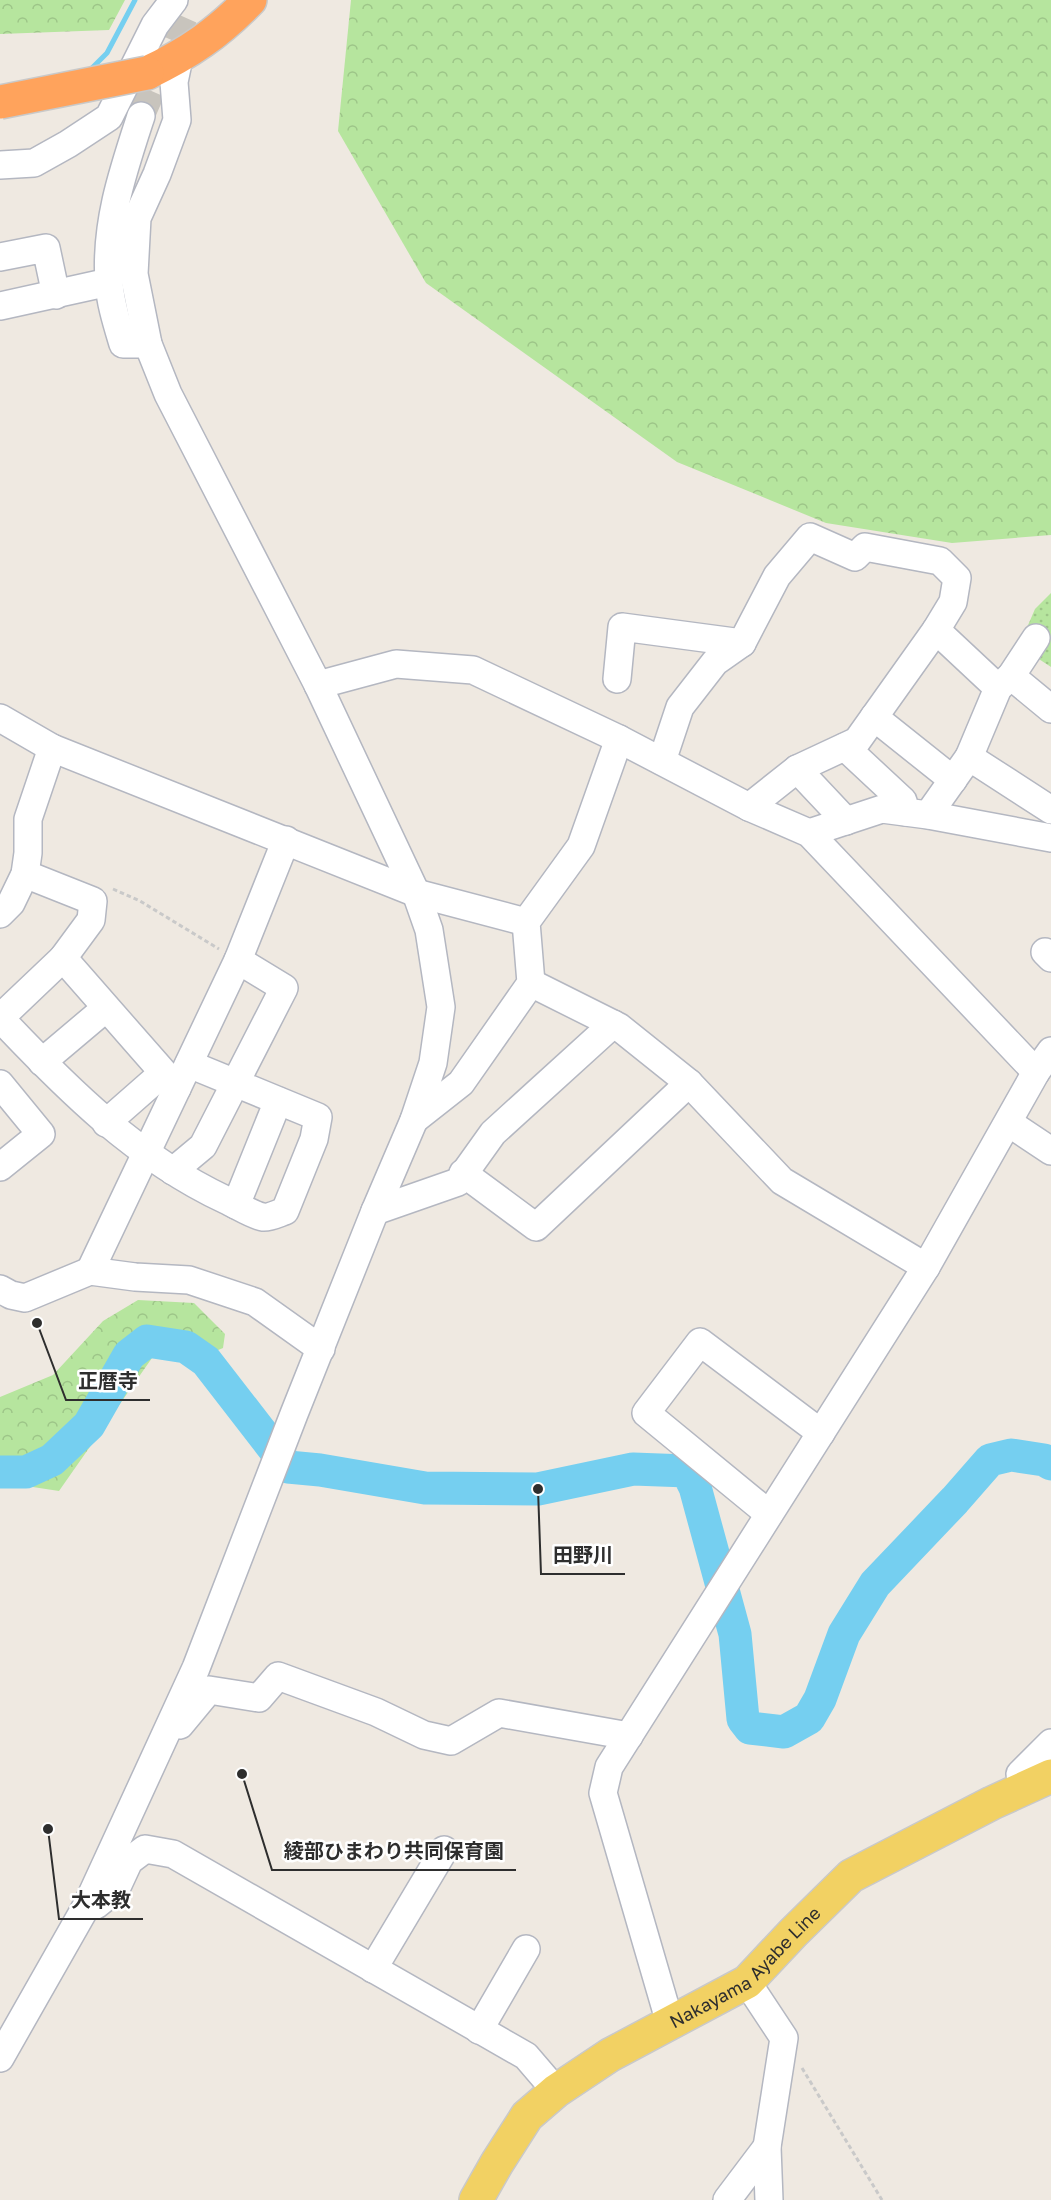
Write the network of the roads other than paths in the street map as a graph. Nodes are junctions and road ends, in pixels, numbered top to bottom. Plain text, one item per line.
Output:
1 (250, 0) edge
2 (184, 6) edge
3 (179, 58) junction
4 (0, 102) edge
5 (141, 116) tunnel mouth
6 (0, 165) edge
7 (0, 257) edge
8 (109, 282) junction
9 (56, 295) junction
10 (0, 306) edge
11 (148, 344) junction
12 (936, 630) junction
13 (1036, 638) dead end
14 (742, 643) junction
15 (617, 679) dead end
16 (1004, 682) junction
17 (318, 685) junction
18 (1051, 708) edge
19 (874, 717) junction
20 (0, 718) edge
21 (619, 739) junction
22 (845, 747) junction
23 (52, 748) junction
24 (969, 757) junction
25 (662, 761) junction
26 (797, 769) junction
27 (953, 780) junction
28 (749, 807) junction
29 (1051, 810) edge
30 (916, 814) junction
31 (846, 821) junction
32 (810, 833) junction
33 (1051, 838) edge
34 (286, 840) junction
35 (25, 874) junction
36 (416, 893) junction
37 (0, 914) edge
38 (526, 922) junction
39 (63, 958) junction
40 (238, 960) junction
41 (531, 983) junction
42 (106, 1008) junction
43 (0, 1018) edge
44 (613, 1024) junction
45 (42, 1062) junction
46 (1044, 1062) edge
47 (189, 1064) junction
48 (170, 1081) junction
49 (234, 1083) junction
50 (689, 1083) junction
51 (0, 1084) edge
52 (278, 1101) junction
53 (414, 1120) junction
54 (106, 1123) junction
55 (1009, 1123) junction
56 (1051, 1151) edge
57 (146, 1153) junction
58 (0, 1167) edge
59 (173, 1171) junction
60 (463, 1173) junction
61 (236, 1204) junction
62 (375, 1211) junction
63 (927, 1267) junction
64 (90, 1271) junction
65 (0, 1289) edge
66 (321, 1349) junction
67 (821, 1433) junction
68 (769, 1514) junction
69 (629, 1736) junction
70 (162, 1742) junction
71 (1051, 1743) edge
72 (1040, 1781) edge
73 (444, 1850) dead end
74 (87, 1905) junction
75 (526, 1949) dead end
76 (373, 1968) junction
77 (747, 1982) junction
78 (670, 2022) junction
79 (479, 2030) junction
80 (0, 2058) edge
81 (556, 2091) junction
82 (767, 2147) junction
83 (476, 2200) edge
84 (728, 2200) edge
85 (769, 2200) edge

1 - 3 highway
2 - 6 street
3 - 4 highway, bridge
3 - 11 street
5 - 8 street
7 - 9 street
8 - 9 street
8 - 11 street
9 - 10 street
11 - 17 street
12 - 14 street
12 - 16 street
12 - 19 street
13 - 16 street
14 - 15 street
14 - 25 street
16 - 18 street
16 - 24 street
17 - 21 street
17 - 36 street
19 - 22 street
19 - 27 street
20 - 23 street
21 - 25 street
21 - 38 street
22 - 26 street
22 - 30 street
23 - 34 street
23 - 35 street
24 - 27 street
24 - 29 street
25 - 28 street
26 - 28 street
26 - 31 street
27 - 30 street
28 - 32 street
30 - 31 street
30 - 33 street
31 - 32 street
32 - 46 street
34 - 36 street
34 - 40 street
35 - 37 street
35 - 39 street
36 - 38 street
36 - 53 street
38 - 41 street
39 - 42 street
39 - 43 street
40 - 47 street
40 - 49 street
41 - 44 street
41 - 53 street
42 - 45 street
42 - 48 street
43 - 45 street
44 - 50 street
44 - 60 street
45 - 54 street
46 - 55 street
47 - 48 street
47 - 49 street
48 - 54 street
48 - 57 street
49 - 52 street
49 - 59 street
50 - 60 street
50 - 63 street
51 - 58 street
52 - 61 street
52 - 61 street
53 - 62 street
54 - 57 street
55 - 56 street
55 - 63 street
57 - 59 street
57 - 64 street
59 - 61 street
60 - 62 street
62 - 66 street
63 - 67 street
64 - 65 street
64 - 66 street
66 - 70 street
67 - 68 street
67 - 68 street
68 - 69 street
69 - 70 street
69 - 78 street
70 - 74 street
71 - 72 street
72 - 77 main road, Nakayama Ayabe Line
73 - 76 street
74 - 76 street
74 - 80 street
75 - 79 street
76 - 79 street
77 - 78 main road, Nakayama Ayabe Line
77 - 82 street
78 - 81 main road, Nakayama Ayabe Line
79 - 81 street
81 - 83 main road, Nakayama Ayabe Line
82 - 84 street
82 - 85 street

